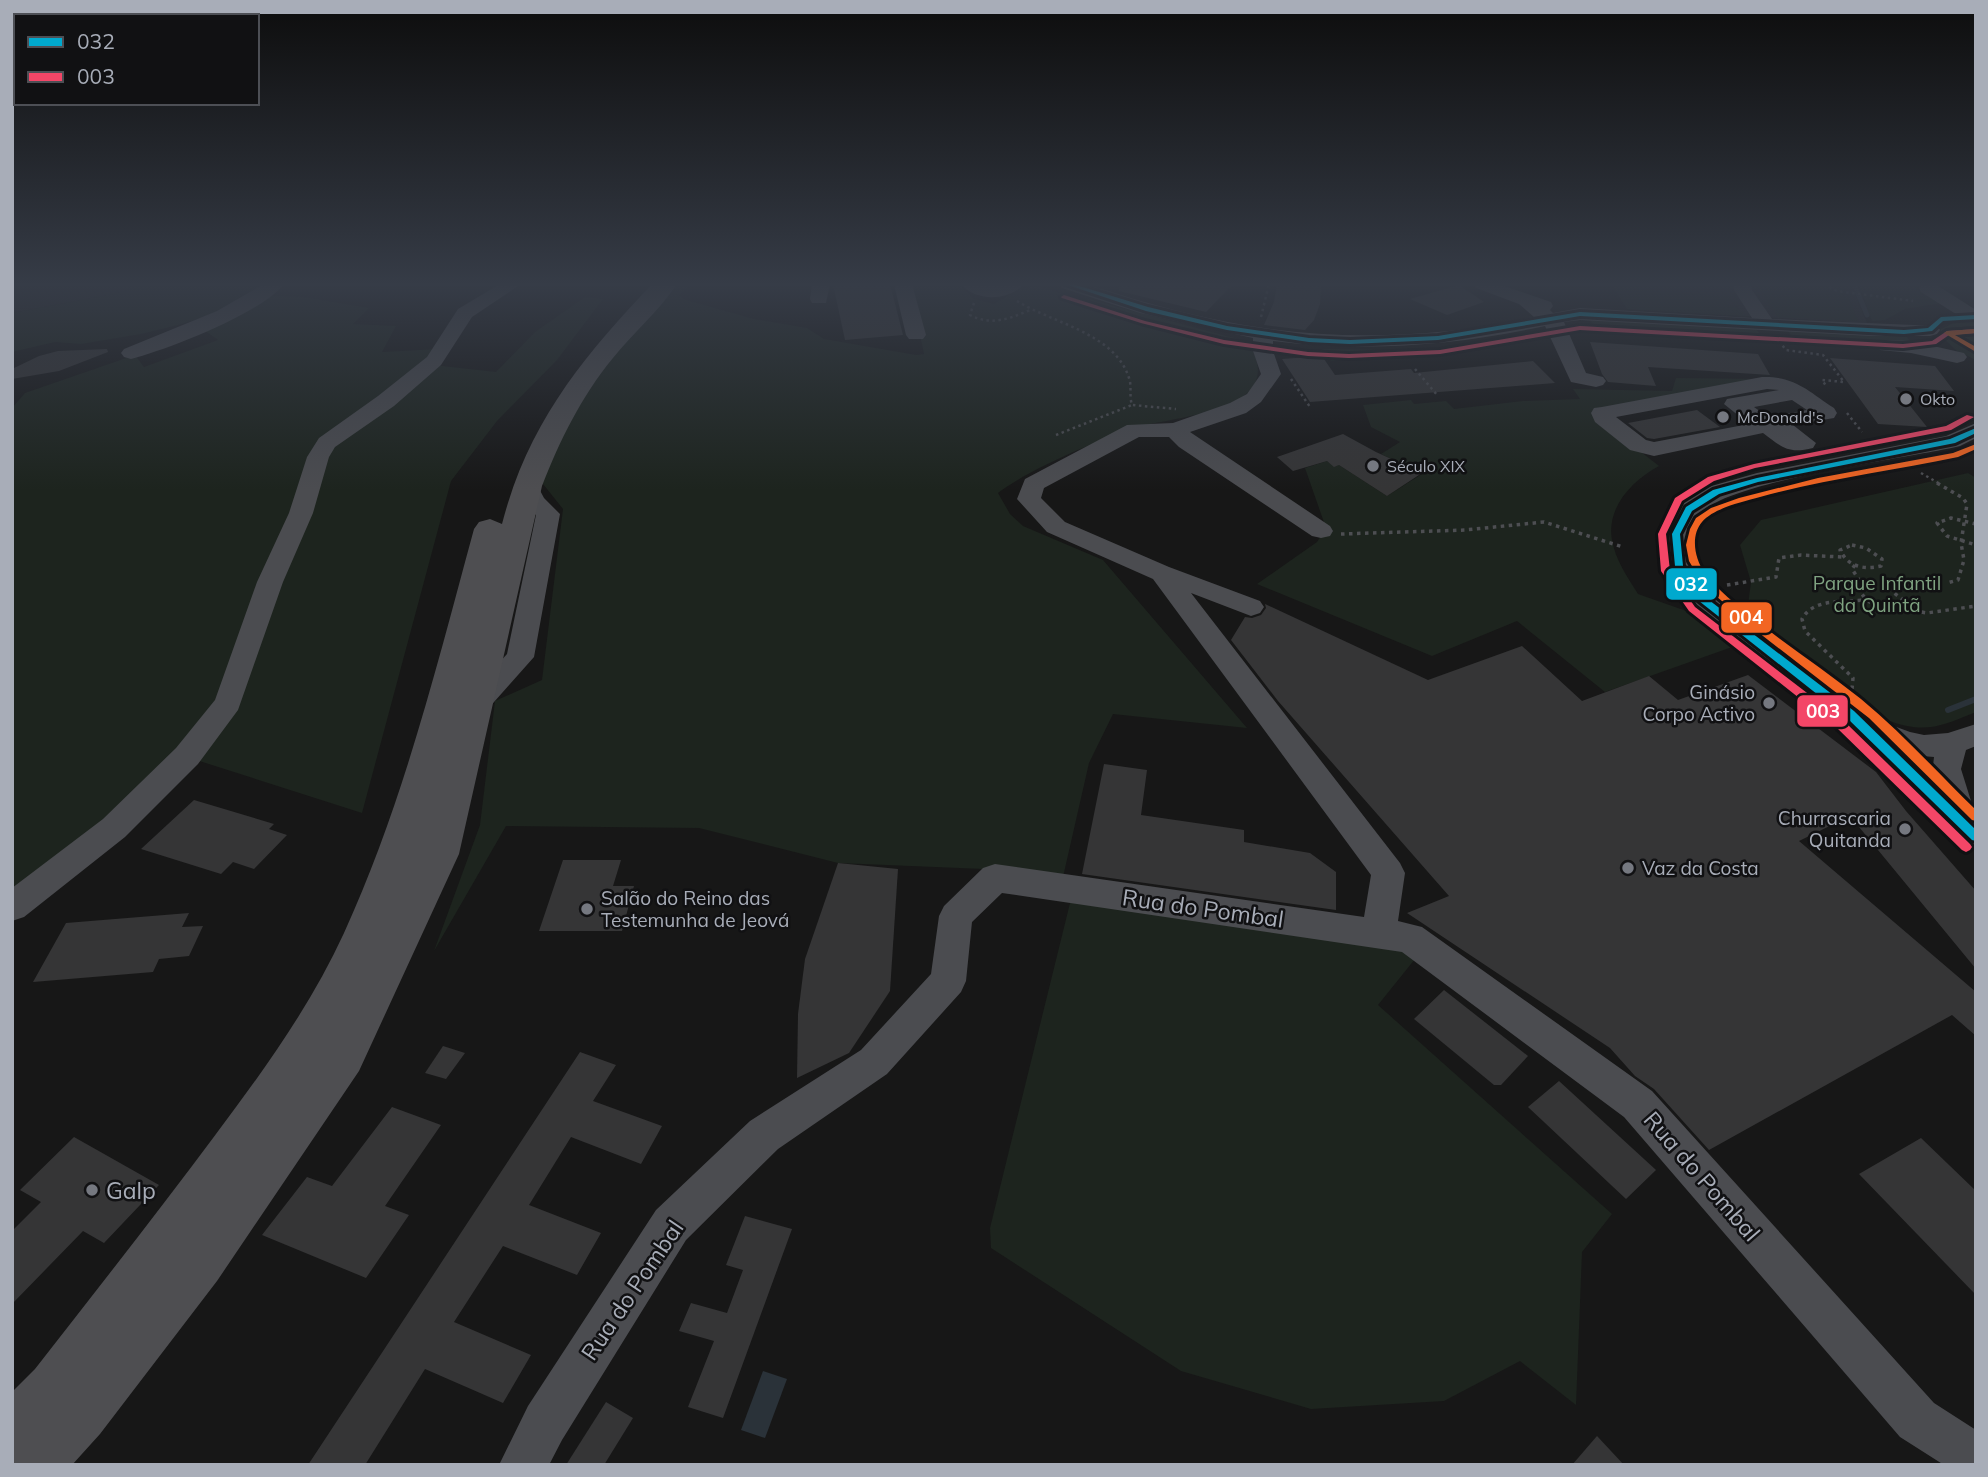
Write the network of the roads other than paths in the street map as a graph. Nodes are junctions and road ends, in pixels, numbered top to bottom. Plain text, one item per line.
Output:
1 (438, 353) edge
2 (586, 353) edge
3 (604, 353) edge
4 (1264, 353) edge
5 (1561, 353) edge
6 (1935, 353) edge
7 (1967, 361) edge
8 (1595, 381) dead end
9 (1796, 393) junction
10 (1769, 423) junction
11 (1175, 430) junction
12 (1976, 430) edge
13 (1800, 444) dead end
14 (1321, 531) road end
15 (1163, 573) junction
16 (1251, 607) dead end
17 (1850, 714) junction
18 (1964, 740) edge
19 (1967, 827) edge
20 (12, 906) edge
21 (1379, 933) junction
22 (12, 1436) edge
23 (1976, 1458) edge
24 (30, 1465) edge
25 (523, 1465) edge

1 - 20 street
2 - 22 highway
3 - 24 highway
4 - 11 street
5 - 8 street
6 - 7 street
9 - 10 street
9 - 10 street
9 - 10 street
10 - 13 street
11 - 14 street
11 - 15 street
12 - 17 street
15 - 16 street
15 - 21 street
17 - 18 street
17 - 19 street
18 - 19 street
21 - 23 street, Rua do Pombal
21 - 25 street, Rua do Pombal

